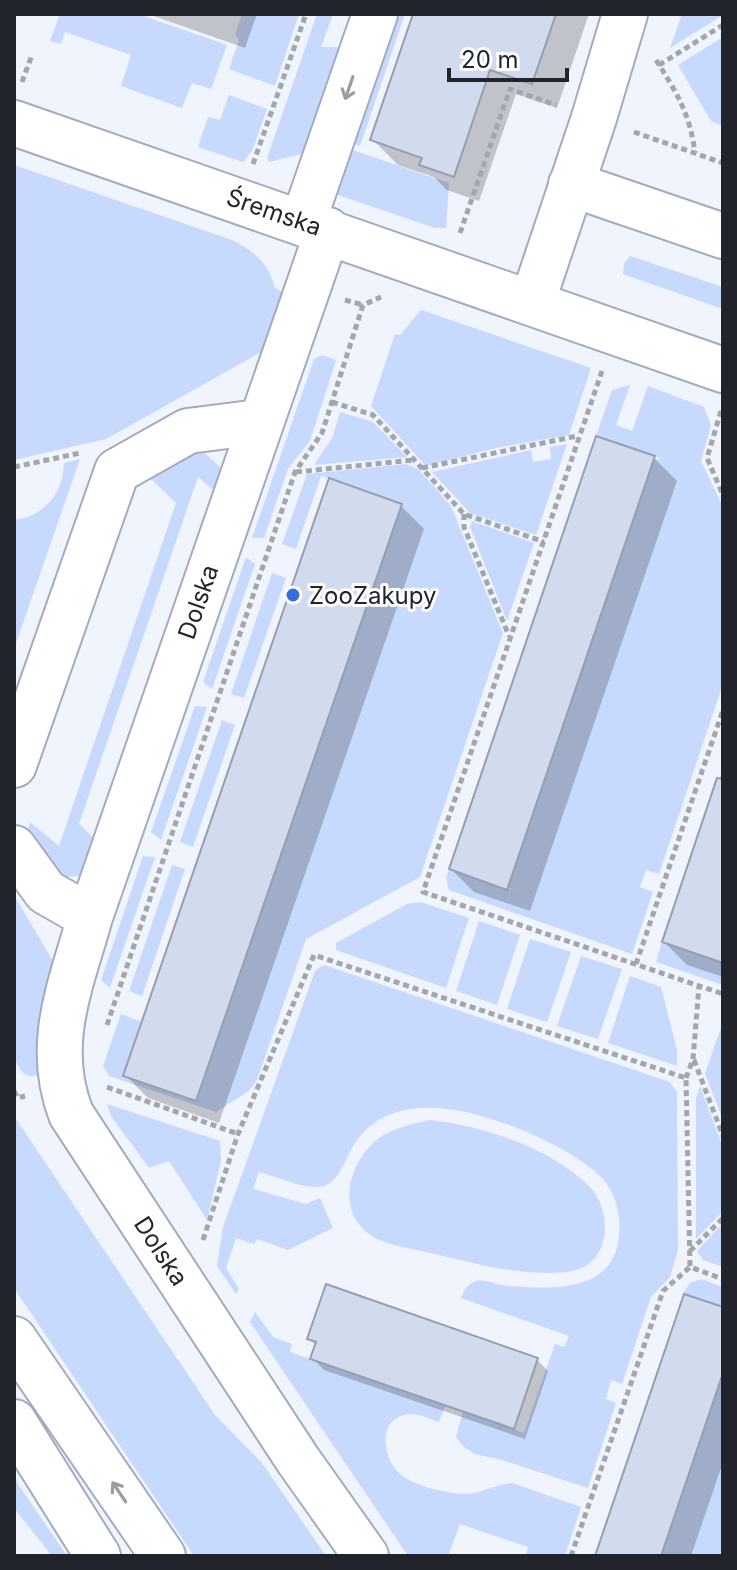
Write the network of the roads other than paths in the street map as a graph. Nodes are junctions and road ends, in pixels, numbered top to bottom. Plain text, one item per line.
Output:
1 (375, 14) edge
2 (625, 14) edge
3 (14, 123) edge
4 (571, 184) junction
5 (316, 226) junction
6 (723, 236) edge
7 (532, 303) junction
8 (723, 370) edge
9 (259, 422) junction
10 (14, 765) edge
11 (14, 848) edge
12 (90, 917) junction
13 (14, 1339) edge
14 (14, 1422) edge
15 (98, 1556) edge
16 (163, 1556) edge
17 (366, 1556) edge

1 -> 5 street, Dolska
2 - 4 street
3 - 5 street, Śremska
4 - 6 street
4 - 7 street
5 - 7 street, Śremska
5 - 9 street, Dolska
7 - 8 street, Śremska
9 - 10 street
9 - 12 street, Dolska
11 - 12 street
12 - 17 street, Dolska
16 -> 13 street
14 - 15 street

